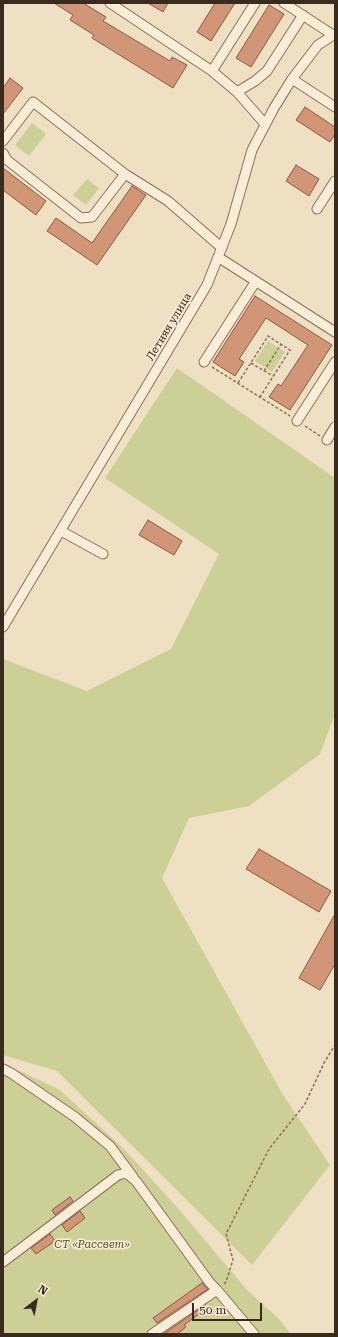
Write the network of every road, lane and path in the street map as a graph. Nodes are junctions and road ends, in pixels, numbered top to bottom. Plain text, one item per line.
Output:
1 (110, 3) edge
2 (129, 3) edge
3 (255, 3) edge
4 (284, 3) edge
5 (124, 12) junction
6 (303, 15) junction
7 (334, 34) edge
8 (212, 71) junction
9 (292, 79) junction
10 (237, 92) junction
11 (335, 107) edge
12 (265, 124) junction
13 (3, 141) edge
14 (3, 153) edge
15 (125, 174) junction
16 (335, 181) edge
17 (317, 209) dead end
18 (220, 252) junction
19 (256, 281) junction
20 (335, 332) edge
21 (281, 344) junction
22 (204, 362) joint
23 (252, 362) junction
24 (335, 362) edge
25 (264, 371) junction
26 (273, 376) junction
27 (238, 383) junction
28 (260, 397) junction
29 (297, 421) junction
30 (335, 427) edge
31 (327, 440) joint
32 (61, 531) junction
33 (103, 554) dead end
34 (3, 627) edge
35 (335, 1045) edge
36 (3, 1069) edge
37 (136, 1181) junction
38 (3, 1262) edge
39 (217, 1290) junction
40 (152, 1334) edge
41 (254, 1334) edge

1 - 5 street
2 - 5 street
3 - 8 street
4 - 6 street
5 - 8 street
6 - 7 street
6 - 10 street
7 - 9 street, Летняя улица
8 - 10 street
9 - 11 street
9 - 12 street, Летняя улица
10 - 12 street
12 - 18 street, Летняя улица
13 - 15 street
14 - 15 street
15 - 18 street
16 - 17 street
18 - 19 street
18 - 32 street, Летняя улица
19 - 20 street
19 - 22 street
21 - 23 path
21 - 25 path
21 - 26 path
22 - 27 path
23 - 25 path
23 - 27 path
24 - 29 street
25 - 26 path
26 - 28 path
27 - 28 path
28 - 29 path
29 - 31 path
30 - 31 street
32 - 33 street
32 - 34 street, Летняя улица
35 - 39 path
36 - 37 street
37 - 38 street
37 - 39 street
39 - 40 street
39 - 41 street

